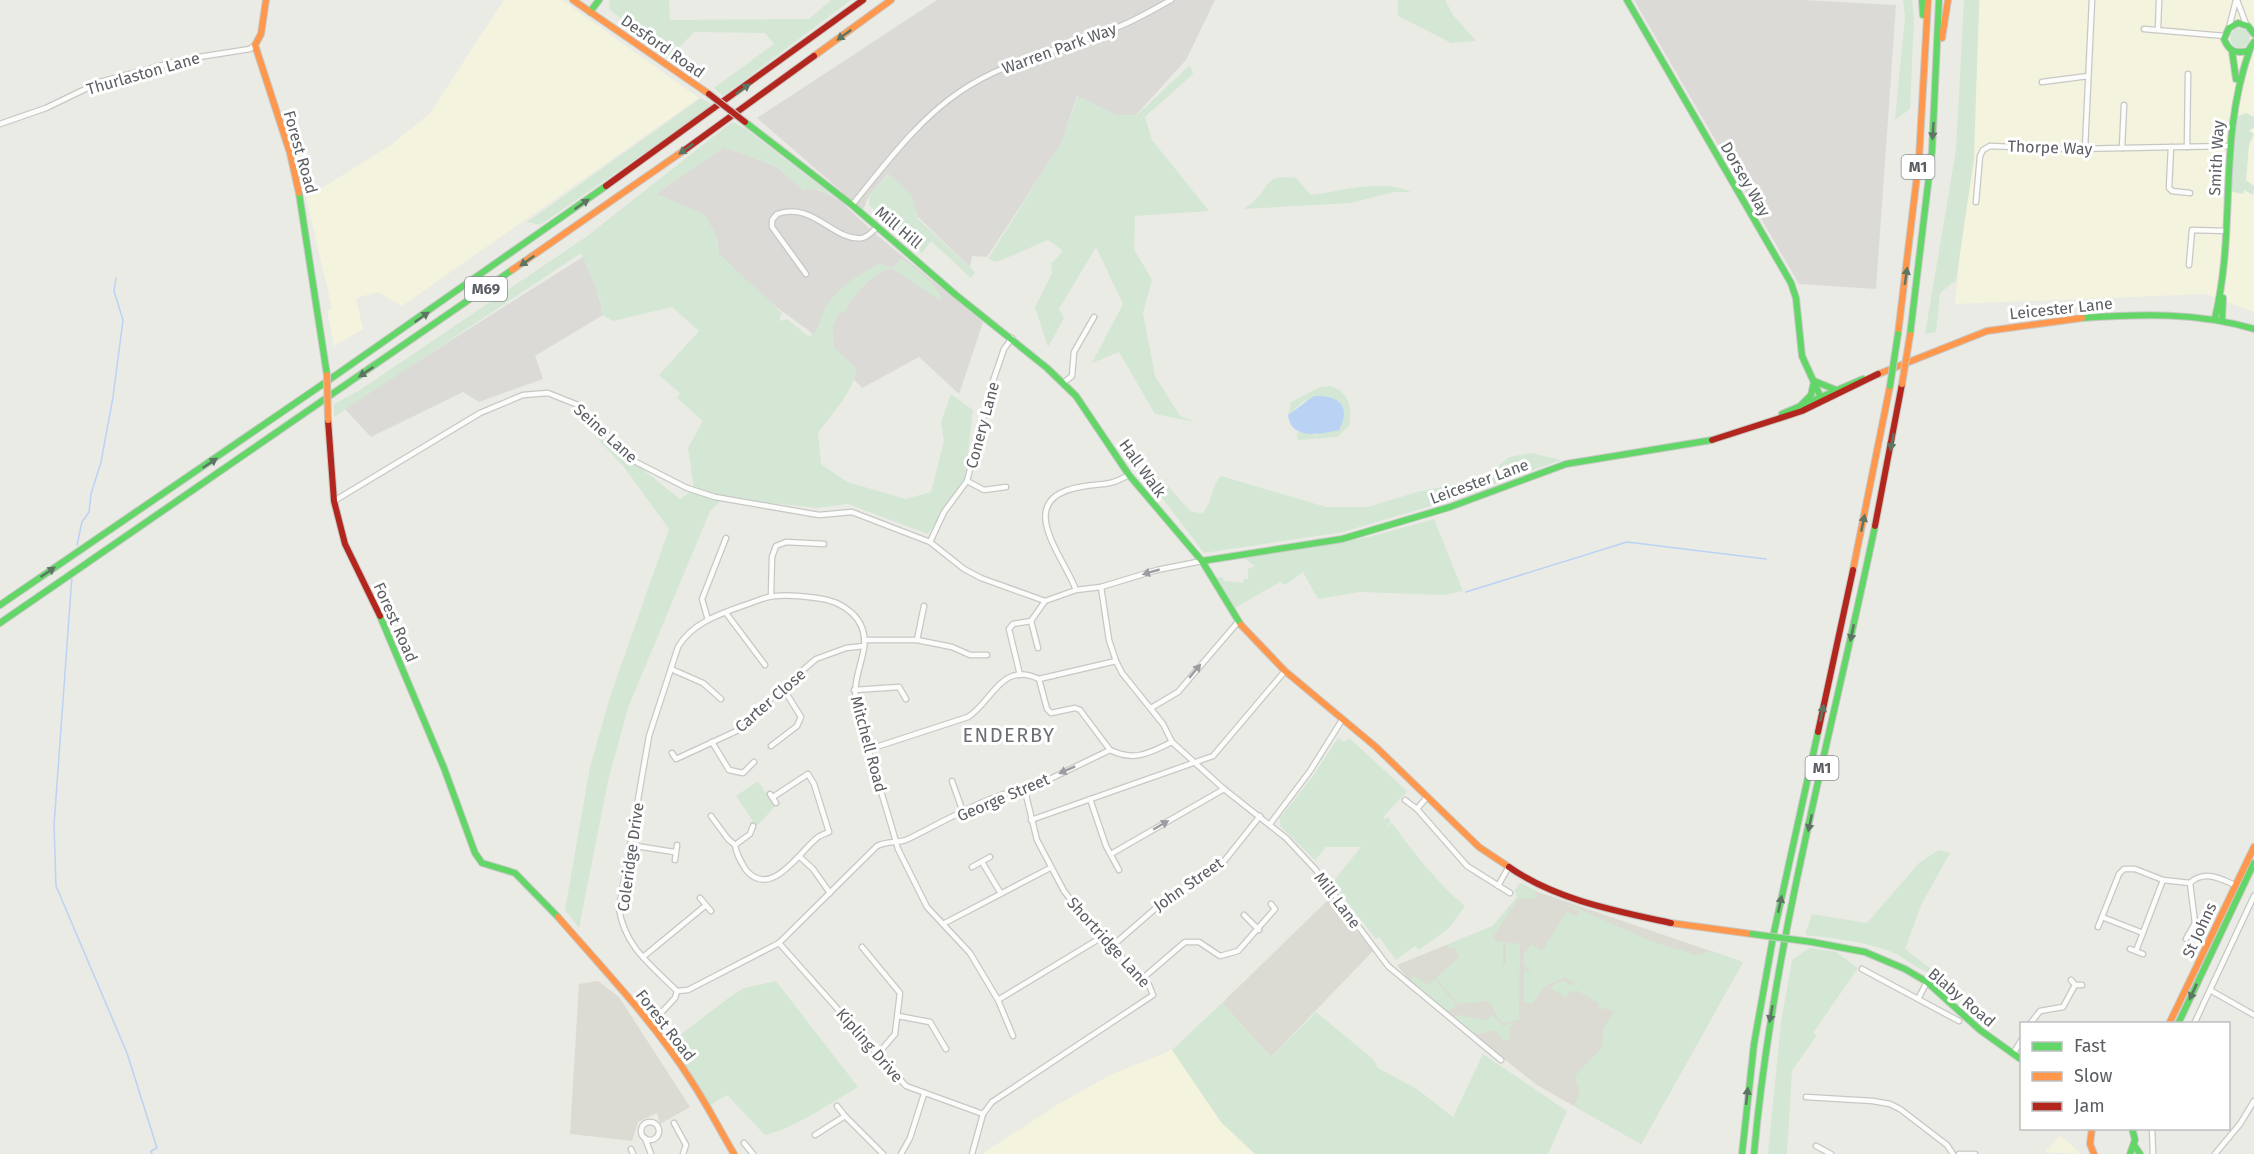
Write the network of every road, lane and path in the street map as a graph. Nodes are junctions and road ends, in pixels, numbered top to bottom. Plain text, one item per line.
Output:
1 (266, 0) edge
2 (573, 0) edge
3 (599, 0) edge
4 (862, 0) edge
5 (891, 0) edge
6 (1171, 0) edge
7 (1627, 0) edge
8 (1922, 0) edge
9 (1928, 0) edge
10 (1939, 0) edge
11 (1948, 0) edge
12 (2092, 0) edge
13 (2159, 0) edge
14 (2236, 0) edge
15 (590, 12) junction
16 (2250, 27) edge
17 (2229, 28) junction
18 (2144, 29) dead end
19 (2158, 29) junction
20 (2254, 34) edge
21 (2225, 36) junction
22 (255, 45) junction
23 (2253, 45) edge
24 (2232, 51) junction
25 (1937, 72) junction
26 (2188, 74) dead end
27 (2088, 76) junction
28 (1924, 79) junction
29 (2042, 82) dead end
30 (2237, 86) junction
31 (709, 94) joint
32 (2124, 105) dead end
33 (0, 124) edge
34 (2229, 146) junction
35 (2171, 147) junction
36 (2187, 147) junction
37 (2085, 148) junction
38 (2122, 148) junction
39 (2190, 193) dead end
40 (1977, 202) dead end
41 (852, 205) junction
42 (877, 227) junction
43 (2227, 231) junction
44 (2189, 265) dead end
45 (806, 274) dead end
46 (1094, 316) dead end
47 (2219, 319) junction
48 (2254, 329) edge
49 (1012, 338) junction
50 (1878, 374) junction
51 (1814, 381) junction
52 (1065, 385) junction
53 (1836, 390) junction
54 (1822, 400) junction
55 (1800, 406) junction
56 (1766, 422) junction
57 (1129, 475) junction
58 (967, 481) junction
59 (1006, 487) dead end
60 (334, 501) junction
61 (726, 538) dead end
62 (930, 542) junction
63 (824, 544) dead end
64 (1202, 561) junction
65 (1101, 587) junction
66 (1076, 590) junction
67 (771, 596) junction
68 (1045, 601) junction
69 (0, 605) edge
70 (924, 606) dead end
71 (726, 613) junction
72 (708, 620) junction
73 (1031, 621) junction
74 (0, 622) edge
75 (1238, 622) junction
76 (917, 640) junction
77 (864, 643) junction
78 (1038, 648) dead end
79 (987, 655) dead end
80 (1014, 657) junction
81 (1007, 660) dead end
82 (1116, 661) junction
83 (762, 664) dead end
84 (671, 669) junction
85 (1285, 671) junction
86 (1020, 675) junction
87 (901, 681) dead end
88 (1040, 681) junction
89 (899, 687) junction
90 (783, 688) junction
91 (854, 690) junction
92 (721, 699) dead end
93 (906, 699) dead end
94 (1151, 708) junction
95 (1342, 720) junction
96 (712, 742) junction
97 (1172, 742) junction
98 (771, 746) dead end
99 (870, 749) junction
100 (1110, 750) junction
101 (672, 753) dead end
102 (754, 762) dead end
103 (1195, 762) junction
104 (952, 781) dead end
105 (1224, 789) junction
106 (1024, 791) junction
107 (1427, 797) junction
108 (1090, 799) junction
109 (1405, 800) dead end
110 (776, 803) dead end
111 (1417, 809) junction
112 (963, 813) junction
113 (711, 816) dead end
114 (1260, 816) junction
115 (1030, 820) junction
116 (754, 824) dead end
117 (1270, 824) junction
118 (829, 832) junction
119 (832, 841) dead end
120 (896, 842) junction
121 (630, 845) junction
122 (676, 845) dead end
123 (735, 845) junction
124 (2254, 848) edge
125 (674, 852) junction
126 (1111, 854) junction
127 (800, 857) junction
128 (990, 857) dead end
129 (675, 860) dead end
130 (982, 862) junction
131 (2254, 863) edge
132 (972, 867) dead end
133 (1050, 868) junction
134 (1508, 868) junction
135 (1119, 870) dead end
136 (2163, 880) junction
137 (2190, 883) junction
138 (2235, 885) junction
139 (1498, 886) junction
140 (1000, 892) junction
141 (1510, 892) dead end
142 (830, 893) junction
143 (2254, 896) edge
144 (700, 898) dead end
145 (1271, 904) dead end
146 (705, 906) junction
147 (711, 911) dead end
148 (1244, 915) dead end
149 (2102, 918) junction
150 (943, 924) junction
151 (2098, 927) dead end
152 (2185, 928) dead end
153 (1259, 930) junction
154 (2192, 931) junction
155 (2143, 933) junction
156 (1102, 937) junction
157 (2186, 939) dead end
158 (779, 943) junction
159 (862, 947) dead end
160 (1111, 947) junction
161 (2130, 949) dead end
162 (2136, 951) junction
163 (2143, 954) dead end
164 (644, 957) junction
165 (1862, 969) dead end
166 (1143, 978) junction
167 (1927, 982) junction
168 (2082, 985) dead end
169 (2210, 990) junction
170 (677, 991) junction
171 (1918, 999) junction
172 (998, 1000) junction
173 (661, 1012) dead end
174 (2254, 1015) edge
175 (898, 1016) junction
176 (1959, 1021) dead end
177 (2031, 1022) edge
178 (2169, 1022) edge
179 (2178, 1022) edge
180 (2194, 1022) edge
181 (1013, 1036) dead end
182 (2020, 1042) edge
183 (946, 1049) dead end
184 (878, 1054) junction
185 (2013, 1054) junction
186 (2020, 1059) edge
187 (1501, 1060) dead end
188 (924, 1094) junction
189 (1806, 1097) dead end
190 (2254, 1101) edge
191 (837, 1106) dead end
192 (983, 1114) junction
193 (845, 1116) junction
194 (821, 1121) dead end
195 (674, 1123) dead end
196 (824, 1128) junction
197 (2087, 1130) edge
198 (2091, 1130) edge
199 (2134, 1130) edge
200 (2152, 1130) edge
201 (815, 1135) dead end
202 (2089, 1136) junction
203 (645, 1138) dead end
204 (744, 1143) dead end
205 (2090, 1144) junction
206 (1828, 1145) dead end
207 (2134, 1145) junction
208 (1816, 1146) dead end
209 (1825, 1151) junction
210 (651, 1154) edge
211 (683, 1154) edge
212 (734, 1154) edge
213 (753, 1154) edge
214 (883, 1154) edge
215 (901, 1154) edge
216 (972, 1154) edge
217 (1742, 1154) edge
218 (1754, 1154) edge
219 (1831, 1154) edge
220 (1953, 1154) edge
221 (1959, 1154) edge
222 (1975, 1154) edge
223 (2087, 1154) edge
224 (2094, 1154) edge
225 (2130, 1154) edge
226 (2140, 1154) edge
227 (2153, 1154) edge
228 (2215, 1154) edge

1 - 22 main road
2 - 15 main road, Desford Road
3 - 15 main road
69 -> 4 main road, M69
5 -> 74 main road, M69
6 - 41 street, Warren Park Way
7 - 51 main road, Dorsey Way
8 - 28 main road
9 - 28 main road, M1
10 - 25 main road, M1
11 - 25 main road
12 - 27 street
13 - 19 street
14 - 16 street
14 - 17 street
15 - 31 main road, Desford Road
16 - 17 main road
16 - 20 main road
17 - 21 main road
18 - 19 street
19 - 21 street
21 - 24 main road, Smith Way
22 - 33 street, Thurlaston Lane
22 - 60 main road, Forest Road, bridge
23 - 24 main road
23 - 30 main road, Smith Way
24 - 30 main road, Smith Way
25 -> 218 main road, M1, bridge
26 - 36 street
27 - 29 street
27 - 37 street
217 -> 28 main road, M1, bridge
30 - 34 main road, Smith Way
31 - 41 main road, Mill Hill, bridge
32 - 38 street
34 - 36 street, Thorpe Way
34 - 43 main road, Smith Way
35 - 36 street, Thorpe Way
35 - 38 street, Thorpe Way
35 - 39 street
37 - 38 street, Thorpe Way
37 - 40 street, Thorpe Way
41 - 42 main road, Mill Hill
42 - 45 street
42 - 49 main road, Mill Hill
43 - 44 street
43 - 47 main road, Smith Way
46 - 52 street
47 - 48 main road, Leicester Lane
47 - 50 main road, Leicester Lane
49 - 52 main road, Mill Hill
49 - 58 street, Conery Lane
50 - 53 main road, Leicester Lane
50 - 54 main road, Leicester Lane
51 - 53 main road
51 - 54 main road, Dorsey Way
51 - 55 main road
52 - 57 main road, Hall Walk
53 - 54 main road, Leicester Lane
54 - 55 main road, Leicester Lane
54 - 56 main road, Leicester Lane
55 - 56 main road, Leicester Lane
56 - 64 main road, Leicester Lane
57 - 64 main road, Hall Walk
57 - 66 street
58 - 59 street
58 - 62 street, Conery Lane
60 - 62 street, Seine Lane
60 - 212 main road, Forest Road
61 - 72 street
62 - 68 street, Seine Lane
63 - 67 street
64 -> 65 street
64 - 75 main road, Hall Walk
65 - 66 street
65 - 82 street
66 - 68 street
67 - 71 street, Coleridge Drive
67 - 77 street
68 - 73 street
70 - 76 street
71 - 72 street, Coleridge Drive
71 - 83 street
72 - 84 street, Coleridge Drive
73 - 78 street
73 - 80 street
75 - 85 main road, Hall Walk
94 -> 75 street
76 - 77 street, Carter Close
76 - 79 street, Carter Close
77 - 90 street, Carter Close
77 - 91 street, Mitchell Road
80 - 81 street
80 - 86 street
82 - 88 street
82 - 94 street, Mill Lane
84 - 92 street
84 - 121 street, Coleridge Drive
85 - 95 main road, Hall Walk
85 - 103 street
86 - 88 street
86 - 99 street
87 - 89 street
88 - 100 street
89 - 91 street
89 - 93 street
90 - 96 street, Carter Close
90 - 98 street
91 - 99 street, Mitchell Road
94 - 97 street, Mill Lane
95 - 107 main road, Hall Walk
95 - 117 street
96 - 101 street, Carter Close
96 - 102 street
97 - 100 street
97 - 103 street, Mill Lane
99 - 120 street, Mitchell Road
100 -> 106 street, George Street
103 - 105 street, Mill Lane
103 - 108 street
104 - 112 street
105 - 114 street, Mill Lane
126 -> 105 street
106 - 112 street, George Street
106 - 115 street, Shortridge Lane
107 - 111 street
107 - 134 main road, Blaby Road
108 - 115 street
108 - 126 street
109 - 111 street
110 - 118 street
111 - 139 street
112 - 120 street, George Street
113 - 123 street
114 - 117 street, Mill Lane
114 - 160 street, John Street
115 - 133 street, Shortridge Lane
116 - 123 street
117 - 187 street, Mill Lane
118 - 119 street
118 - 127 street
120 - 142 street
120 - 150 street, Mitchell Road
121 - 125 street
121 - 164 street, Coleridge Drive
122 - 125 street
123 - 127 street
124 - 138 main road, St Johns
125 - 129 street
126 - 135 street
127 - 142 street
128 - 130 street
130 - 132 street
130 - 140 street
131 -> 179 main road, St Johns
133 - 140 street
133 - 156 street, Shortridge Lane
134 - 139 street
134 - 167 main road, Blaby Road, bridge
136 - 137 street
136 - 149 street
136 - 155 street
137 - 138 street
137 - 154 street
138 - 178 main road, St Johns
139 - 141 street
140 - 150 street
142 - 158 street
143 - 169 street
144 - 146 street
145 - 153 street
146 - 147 street
146 - 164 street
148 - 153 street
149 - 151 street
149 - 155 street
150 - 172 street, Mitchell Road
152 - 154 street
153 - 166 street
154 - 157 street
155 - 162 street
156 - 160 street, Shortridge Lane
156 - 172 street
158 - 170 street
158 - 184 street, Kipling Drive
159 - 175 street
160 - 166 street, Shortridge Lane
161 - 162 street
162 - 163 street
164 - 170 street, Coleridge Drive
165 - 171 street
166 - 192 street, Shortridge Lane
167 - 171 street
167 - 185 main road, Blaby Road
168 - 177 street
169 - 174 street
169 - 180 street
170 - 173 street
171 - 176 street
172 - 181 street, Mitchell Road
175 - 183 street
175 - 184 street
182 - 185 street
184 - 188 street, Kipling Drive
185 - 186 main road, Blaby Road
188 - 192 street, Kipling Drive
188 - 215 street
189 - 220 street
190 - 228 street
191 - 193 street
192 - 216 street
193 - 196 street
193 - 214 street
194 - 196 street
195 - 211 street
196 - 201 street
197 - 202 main road
198 - 202 main road
199 - 207 main road
200 - 227 street
202 - 205 main road
203 - 210 street
204 - 213 street
205 - 223 main road
205 - 224 main road
206 - 209 street
207 - 225 main road
207 - 226 main road
208 - 209 street
209 - 219 street
221 - 222 street

